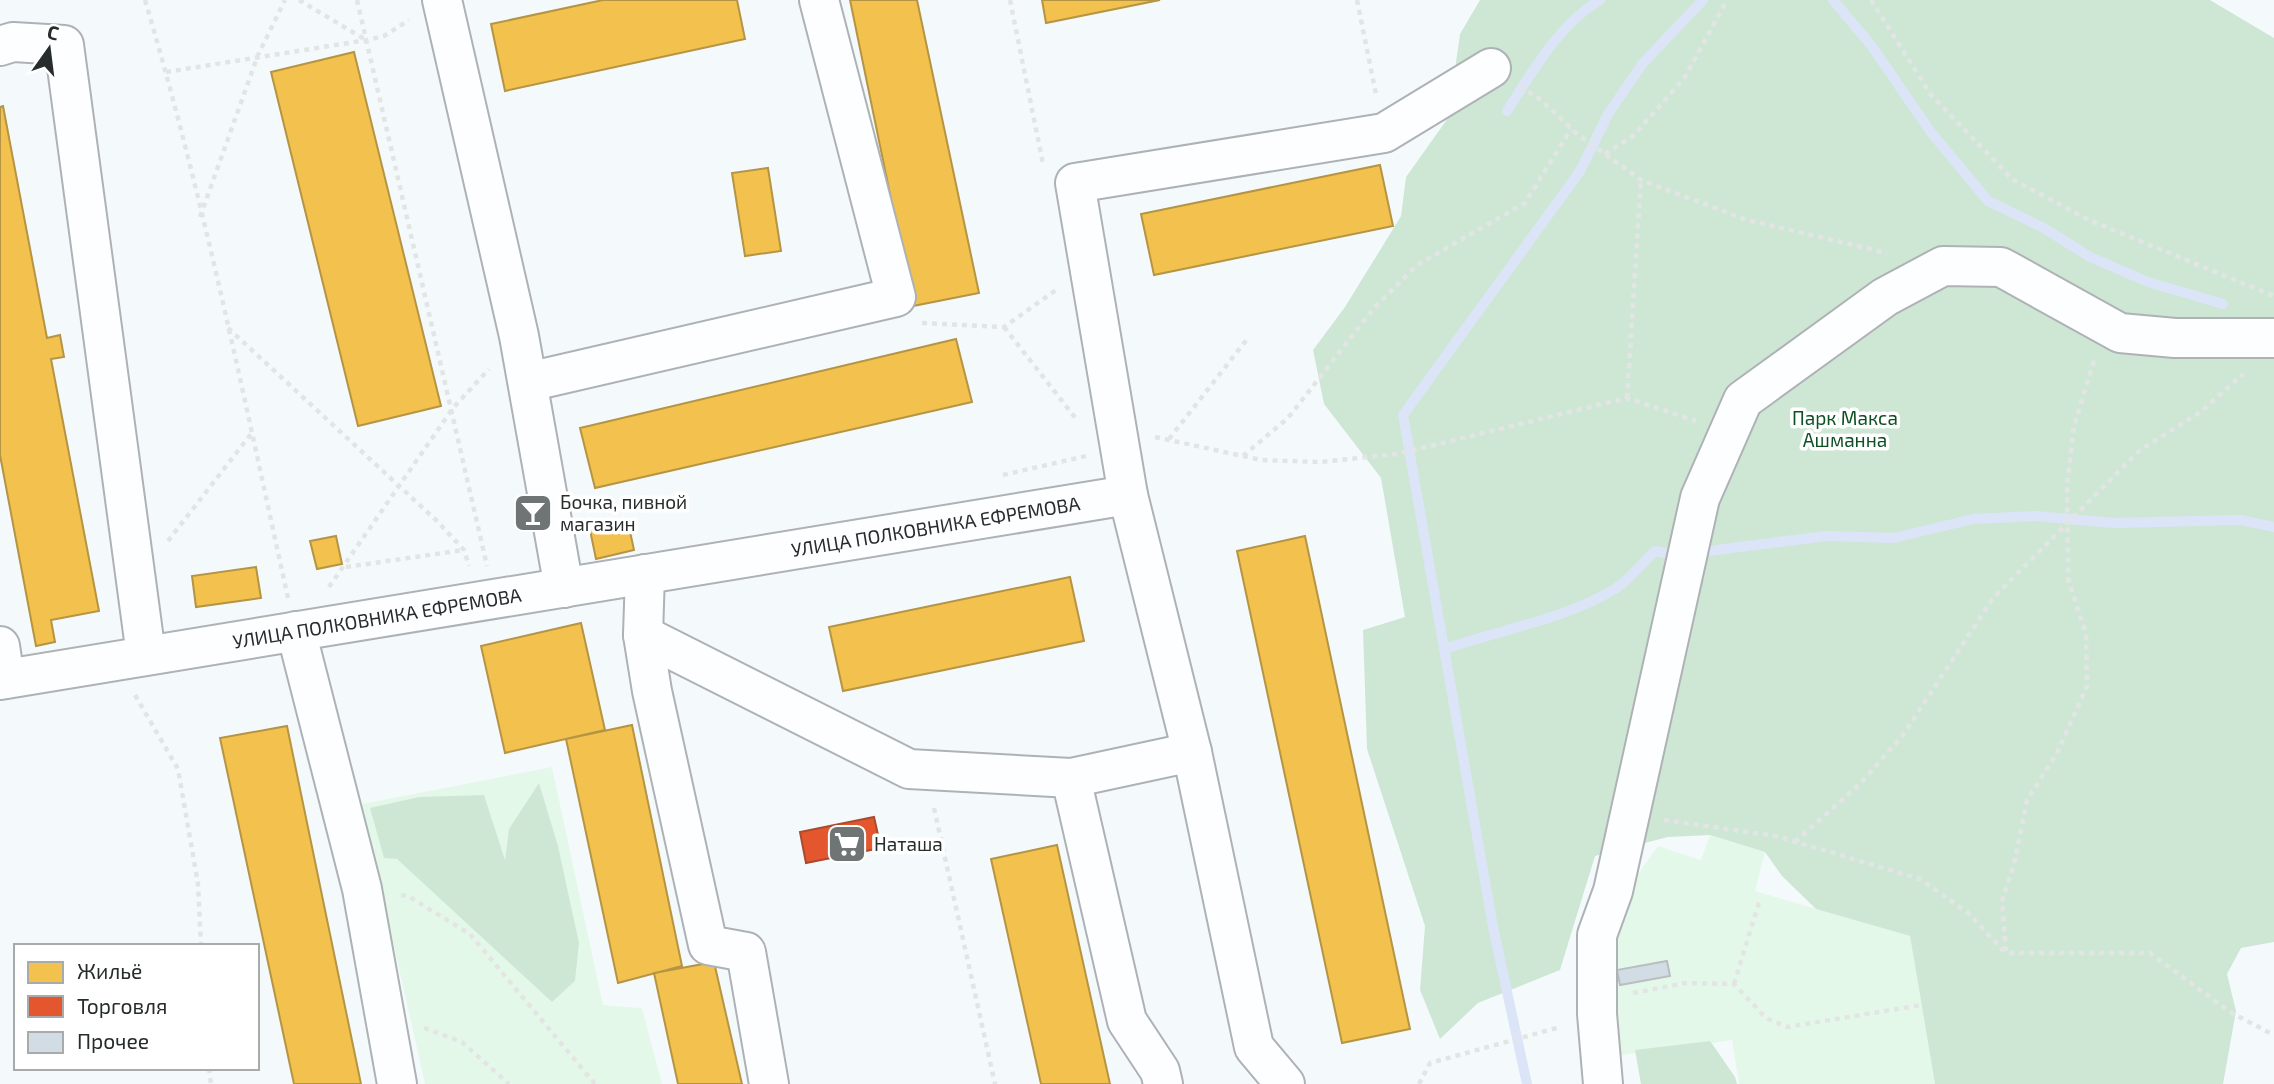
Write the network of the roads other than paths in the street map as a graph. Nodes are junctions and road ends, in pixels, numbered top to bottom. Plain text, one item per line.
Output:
1 (819, 0) edge
2 (430, 7) edge
3 (0, 46) edge
4 (1491, 68) dead end
5 (2264, 352) edge
6 (528, 382) junction
7 (1128, 495) junction
8 (645, 574) junction
9 (564, 588) junction
10 (311, 629) junction
11 (643, 635) junction
12 (131, 658) junction
13 (2, 668) edge
14 (1192, 752) junction
15 (1071, 778) junction
16 (397, 1084) edge
17 (769, 1084) edge
18 (1163, 1084) edge
19 (1285, 1084) edge
20 (1603, 1084) edge

1 - 6 street
2 - 6 street
3 - 12 street
4 - 7 street
5 - 20 street
6 - 9 street
7 - 8 street, УЛИЦА ПОЛКОВНИКА ЕФРЕМОВА
7 - 14 street
8 - 9 street, УЛИЦА ПОЛКОВНИКА ЕФРЕМОВА
8 - 11 street
9 - 10 street, УЛИЦА ПОЛКОВНИКА ЕФРЕМОВА
10 - 12 street, УЛИЦА ПОЛКОВНИКА ЕФРЕМОВА
10 - 16 street
11 - 15 street
11 - 17 street
12 - 13 street, УЛИЦА ПОЛКОВНИКА ЕФРЕМОВА
14 - 15 street
14 - 19 street
15 - 18 street

